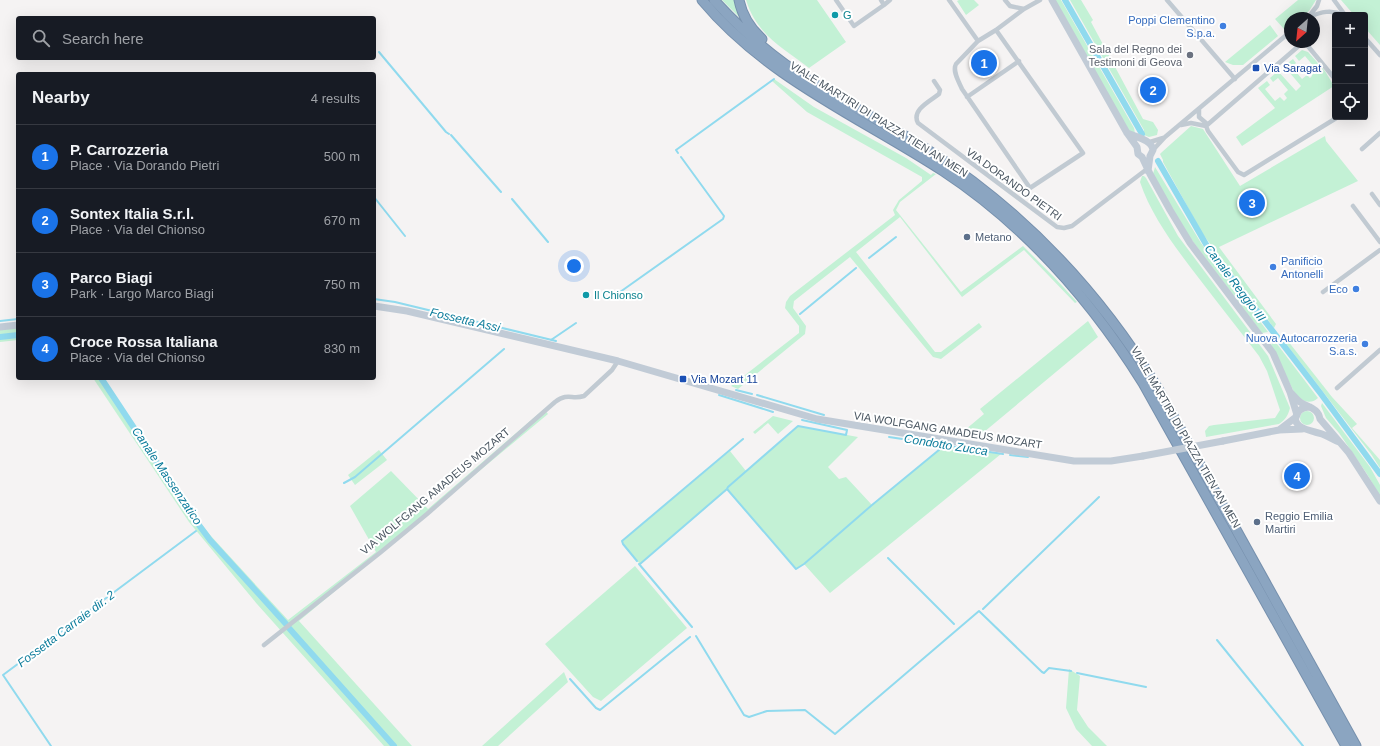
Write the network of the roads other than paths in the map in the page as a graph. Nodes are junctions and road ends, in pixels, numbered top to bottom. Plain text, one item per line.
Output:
1 (702, 0) edge
2 (714, 0) edge
3 (739, 0) edge
4 (836, 0) edge
5 (881, 0) edge
6 (890, 0) edge
7 (950, 0) edge
8 (1005, 0) edge
9 (1040, 0) edge
10 (1052, 0) edge
11 (1167, 0) edge
12 (1320, 0) edge
13 (1335, 2) edge
14 (884, 5) junction
15 (1024, 9) junction
16 (1331, 11) junction
17 (1312, 12) edge
18 (1320, 12) edge
19 (1334, 12) edge
20 (1342, 12) edge
21 (996, 30) junction
22 (1284, 37) edge
23 (978, 41) junction
24 (1368, 41) edge
25 (1380, 55) edge
26 (1019, 61) junction
27 (798, 73) junction
28 (1332, 75) edge
29 (1235, 79) junction
30 (934, 81) dead end
31 (967, 97) junction
32 (1199, 109) junction
33 (1333, 120) edge
34 (1179, 126) junction
35 (1206, 126) junction
36 (1127, 133) junction
37 (1380, 133) edge
38 (1165, 137) junction
39 (1147, 142) junction
40 (1137, 147) junction
41 (1362, 149) dead end
42 (1152, 153) junction
43 (1142, 157) junction
44 (1148, 170) junction
45 (1372, 194) dead end
46 (1380, 204) edge
47 (1353, 206) dead end
48 (1380, 242) edge
49 (1380, 250) edge
50 (1323, 292) dead end
51 (376, 306) edge
52 (16, 325) edge
53 (0, 327) edge
54 (1380, 350) edge
55 (618, 361) junction
56 (1337, 388) dead end
57 (1290, 392) junction
58 (1310, 407) junction
59 (1297, 416) junction
60 (1320, 419) junction
61 (1302, 429) junction
62 (1279, 430) junction
63 (1311, 430) junction
64 (1341, 444) junction
65 (1380, 501) edge
66 (264, 645) dead end
67 (1346, 746) edge
68 (1356, 746) edge

1 - 67 highway, VIALE MARTIRI DI PIAZZA TIEN AN MEN
2 - 27 highway, VIALE MARTIRI DI PIAZZA TIEN AN MEN
3 - 27 highway
4 - 14 street
5 - 14 street
6 - 14 street
7 - 23 street
8 - 15 street
9 - 15 street
10 - 36 street
11 - 29 street
12 - 17 street
13 - 16 street
13 - 20 street
15 - 21 street
16 - 18 street
16 - 19 street
21 - 23 street
21 - 26 street
22 - 29 street
23 - 31 street
24 - 25 street
26 - 31 street
26 - 31 street
27 - 68 highway, VIALE MARTIRI DI PIAZZA TIEN AN MEN
28 - 35 street
29 - 32 street
30 - 44 street, VIA DORANDO PIETRI
32 - 34 street
32 - 35 street
33 - 35 street
34 - 35 street
34 - 38 street
36 - 39 street
36 - 40 street
37 - 41 street
38 - 39 street
38 - 42 street
39 - 40 street
39 - 42 street
40 - 43 street
42 - 43 street
42 - 44 street
43 - 44 street
44 - 57 street
45 - 46 street
47 - 48 street
49 - 50 street
51 - 55 street, VIA WOLFGANG AMADEUS MOZART
52 - 53 street
54 - 56 street
55 - 62 street, VIA WOLFGANG AMADEUS MOZART, bridge
55 - 66 street, VIA WOLFGANG AMADEUS MOZART
57 - 58 street
57 - 59 street
58 - 59 street
58 - 60 street
59 - 61 street
59 - 62 street, VIA WOLFGANG AMADEUS MOZART
60 - 63 street
60 - 64 street
61 - 62 street, VIA WOLFGANG AMADEUS MOZART
61 - 63 street
63 - 64 street
64 - 65 street

